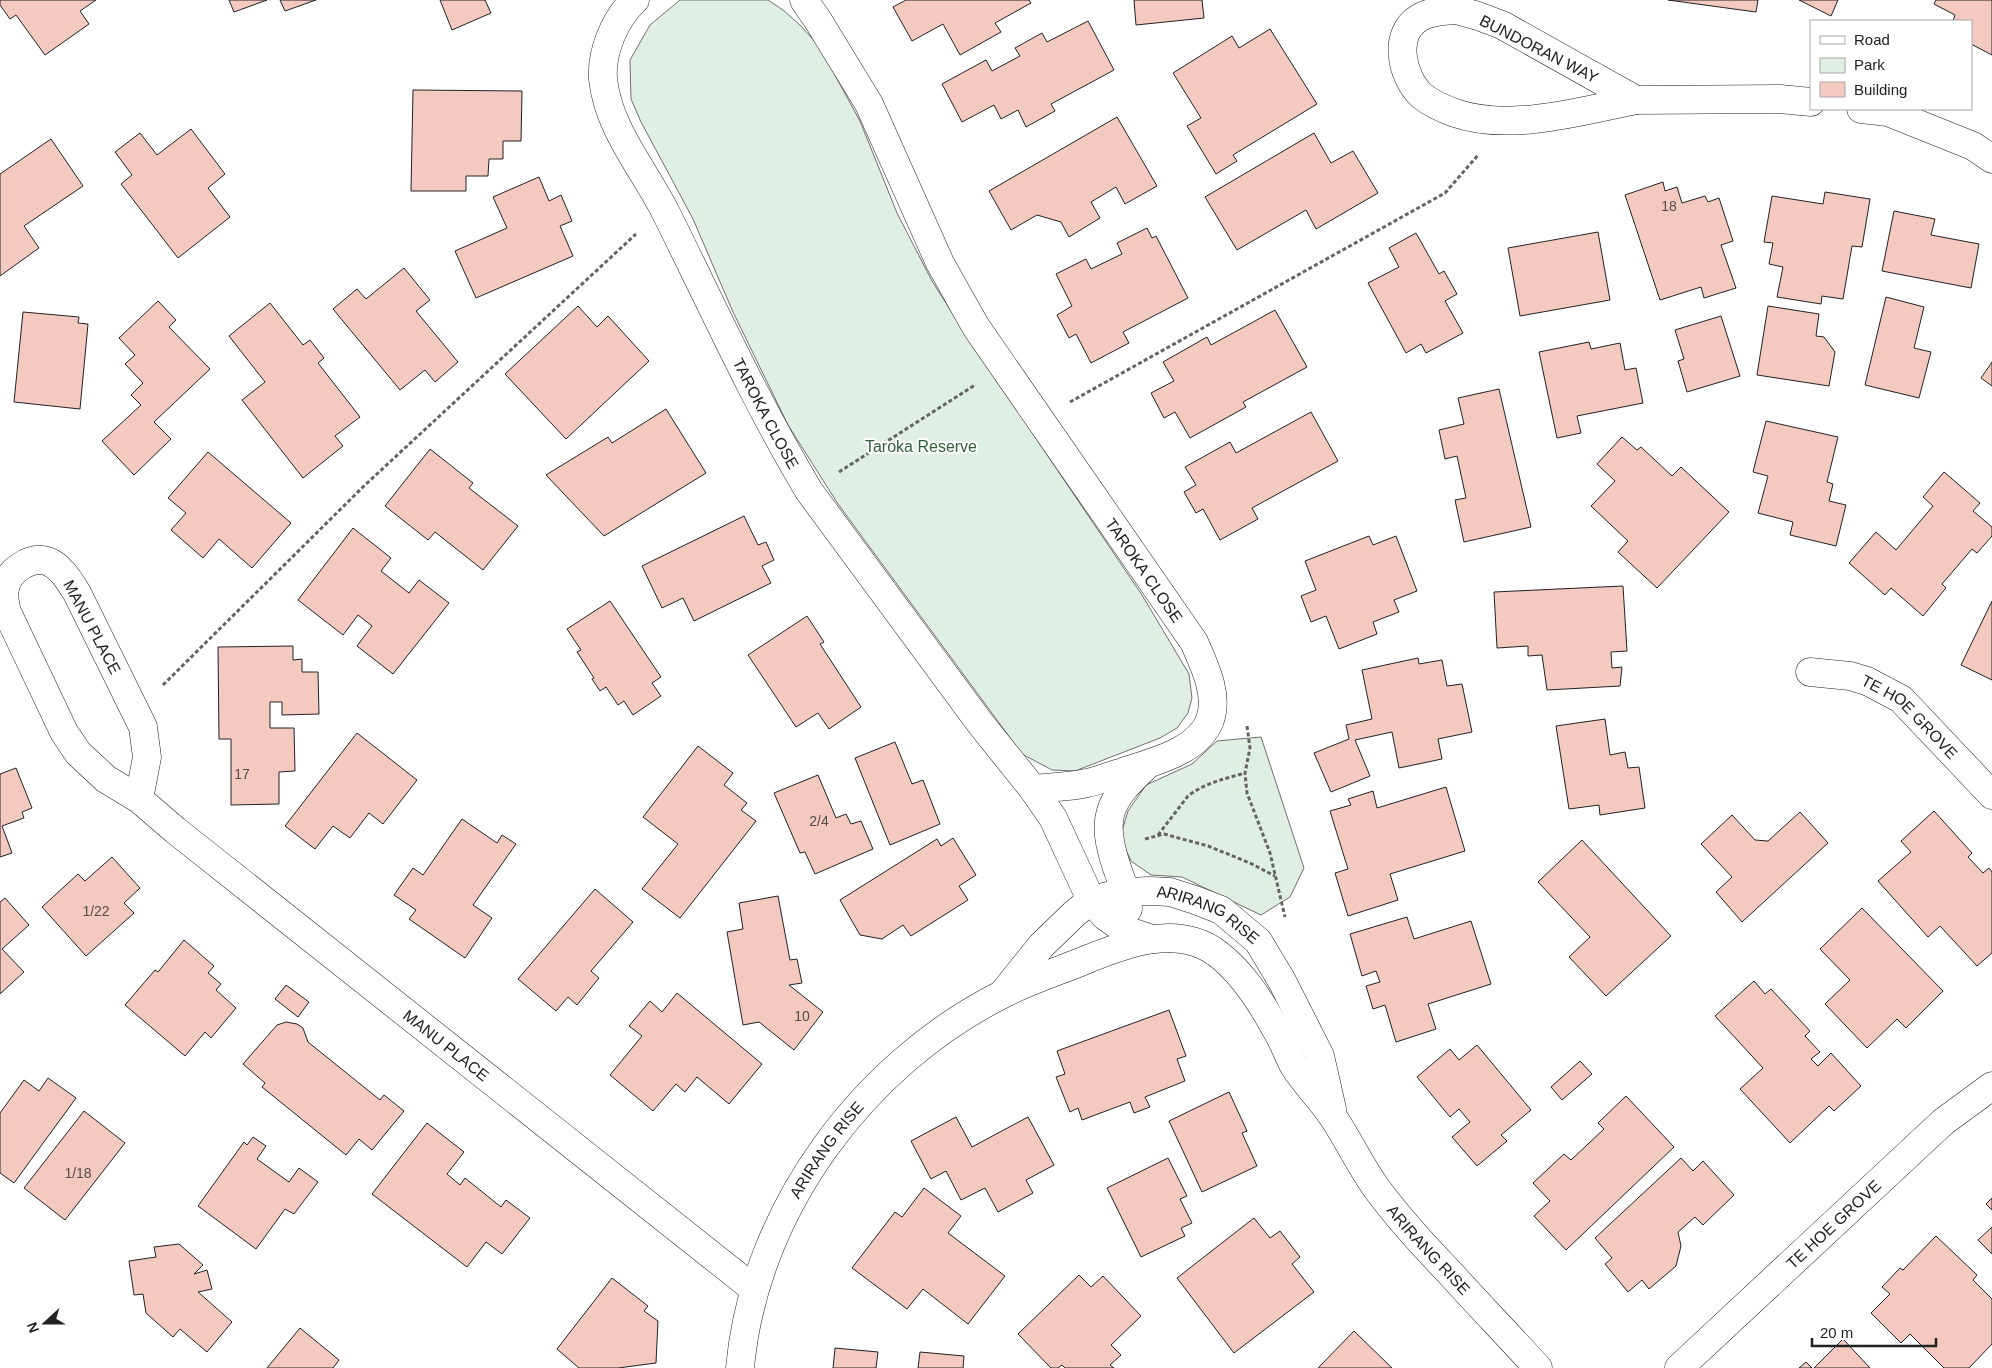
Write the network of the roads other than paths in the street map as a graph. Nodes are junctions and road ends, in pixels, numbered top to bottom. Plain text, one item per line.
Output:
1 (635, 0) edge
2 (804, 0) edge
3 (1636, 100) junction
4 (1810, 102) edge
5 (1870, 110) edge
6 (1992, 159) edge
7 (1810, 672) dead end
8 (1149, 763) junction
9 (1033, 789) junction
10 (1992, 795) edge
11 (139, 799) junction
12 (1126, 892) junction
13 (1091, 900) junction
14 (1118, 940) junction
15 (1003, 994) junction
16 (1992, 1086) edge
17 (1335, 1119) junction
18 (754, 1289) junction
19 (740, 1368) edge
20 (1538, 1368) edge
21 (1679, 1368) edge

1 - 9 street, TAROKA CLOSE
2 - 8 street, TAROKA CLOSE
3 - 3 street, BUNDORAN WAY
3 - 4 street, BUNDORAN WAY
5 - 6 street
7 - 10 street, TE HOE GROVE
8 - 9 street, TAROKA CLOSE
8 - 12 street, TAROKA CLOSE
9 - 13 street, TAROKA CLOSE
11 - 11 street, MANU PLACE
11 - 18 street, MANU PLACE
12 - 13 street, ARIRANG RISE
12 - 14 street, TAROKA CLOSE
12 - 17 street, ARIRANG RISE
13 - 14 street, TAROKA CLOSE
13 - 15 street, ARIRANG RISE
14 - 15 street, ARIRANG RISE
14 - 17 street, ARIRANG RISE
15 - 18 street, ARIRANG RISE
16 - 21 street, TE HOE GROVE
17 - 20 street, ARIRANG RISE
18 - 19 street, ARIRANG RISE

